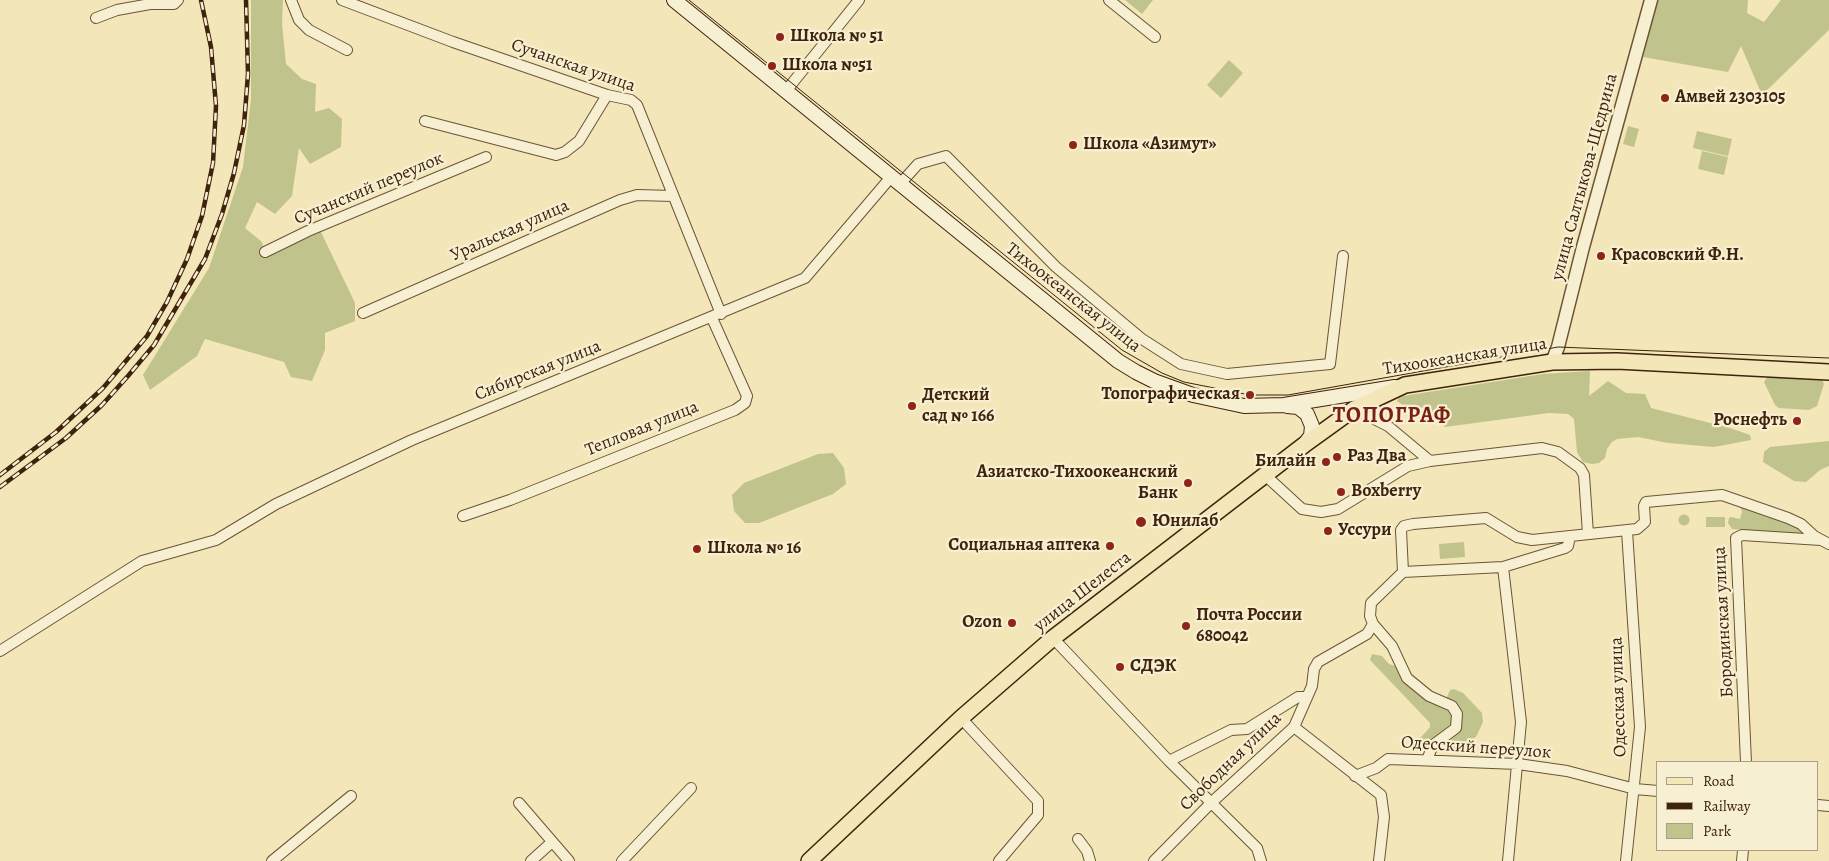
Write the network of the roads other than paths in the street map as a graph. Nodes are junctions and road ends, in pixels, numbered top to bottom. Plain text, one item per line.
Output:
1 (178, 0) edge
2 (291, 0) edge
3 (342, 0) edge
4 (674, 0) edge
5 (859, 0) edge
6 (1109, 0) edge
7 (1651, 0) edge
8 (96, 18) dead end
9 (1155, 37) dead end
10 (347, 50) dead end
11 (786, 91) junction
12 (607, 95) junction
13 (425, 121) dead end
14 (486, 157) dead end
15 (896, 181) junction
16 (673, 196) junction
17 (266, 252) dead end
18 (1343, 256) dead end
19 (363, 312) dead end
20 (716, 316) junction
21 (1552, 362) junction
22 (1829, 372) edge
23 (1405, 385) junction
24 (1284, 405) junction
25 (1354, 410) junction
26 (1304, 445) junction
27 (1430, 461) junction
28 (1265, 475) junction
29 (463, 516) dead end
30 (1627, 531) junction
31 (1588, 534) junction
32 (1570, 536) junction
33 (1825, 542) edge
34 (1502, 567) junction
35 (1402, 572) junction
36 (1373, 624) junction
37 (1053, 638) junction
38 (0, 651) edge
39 (1307, 697) junction
40 (961, 718) junction
41 (1294, 727) junction
42 (1427, 760) junction
43 (1169, 761) junction
44 (1746, 761) edge
45 (1518, 764) junction
46 (1355, 776) junction
47 (691, 788) dead end
48 (1635, 789) junction
49 (1656, 791) edge
50 (351, 796) dead end
51 (519, 803) dead end
52 (1211, 803) junction
53 (1078, 839) dead end
54 (551, 843) junction
55 (815, 859) edge
56 (272, 861) edge
57 (531, 861) edge
58 (569, 861) edge
59 (622, 861) edge
60 (999, 861) edge
61 (1090, 861) edge
62 (1154, 861) edge
63 (1261, 861) edge
64 (1379, 861) edge
65 (1508, 861) edge
66 (1626, 861) edge

1 - 8 street
2 - 10 street
3 - 12 street, Сучанская улица
4 - 11 main road, Тихоокеанская улица
5 - 11 street
6 - 9 street
7 - 21 street, улица Салтыкова-Щедрина
11 - 15 main road, Тихоокеанская улица
12 - 13 street
12 - 16 street, Сучанская улица
14 - 17 street, Сучанский переулок
15 - 18 street, Сибирская улица
15 - 20 street, Сибирская улица
15 - 24 main road, Тихоокеанская улица
16 - 19 street, Уральская улица
16 - 20 street, Сучанская улица
20 - 29 street, Тепловая улица
20 - 38 street, Сибирская улица
21 - 22 main road, Тихоокеанская улица
21 - 23 main road, Тихоокеанская улица
23 - 24 main road, Тихоокеанская улица
23 - 25 main road, улица Шелеста
24 - 26 main road
25 - 26 main road, улица Шелеста
25 - 27 street
26 - 28 main road, улица Шелеста
27 - 28 street
27 - 31 street
28 - 37 main road, улица Шелеста
30 - 31 street
30 - 33 street
30 - 48 street, Одесская улица
31 - 32 street
32 - 34 street
32 - 35 street
33 - 44 street, Бородинская улица
34 - 35 street
34 - 45 street
35 - 36 street
36 - 39 street, Свободная улица
36 - 42 street
37 - 40 main road, улица Шелеста
37 - 43 street
39 - 41 street, Свободная улица
39 - 43 street
40 - 55 main road, улица Шелеста
40 - 60 street
41 - 46 street
41 - 52 street, Свободная улица
42 - 45 street, Одесский переулок
42 - 46 street, Одесский переулок
43 - 52 street
45 - 48 street, Одесский переулок
45 - 65 street
46 - 64 street
47 - 59 street
48 - 49 street, Одесский переулок
48 - 66 street, Одесская улица
50 - 56 street
51 - 54 street
52 - 62 street, Свободная улица
52 - 63 street
53 - 61 street
54 - 57 street
54 - 58 street

